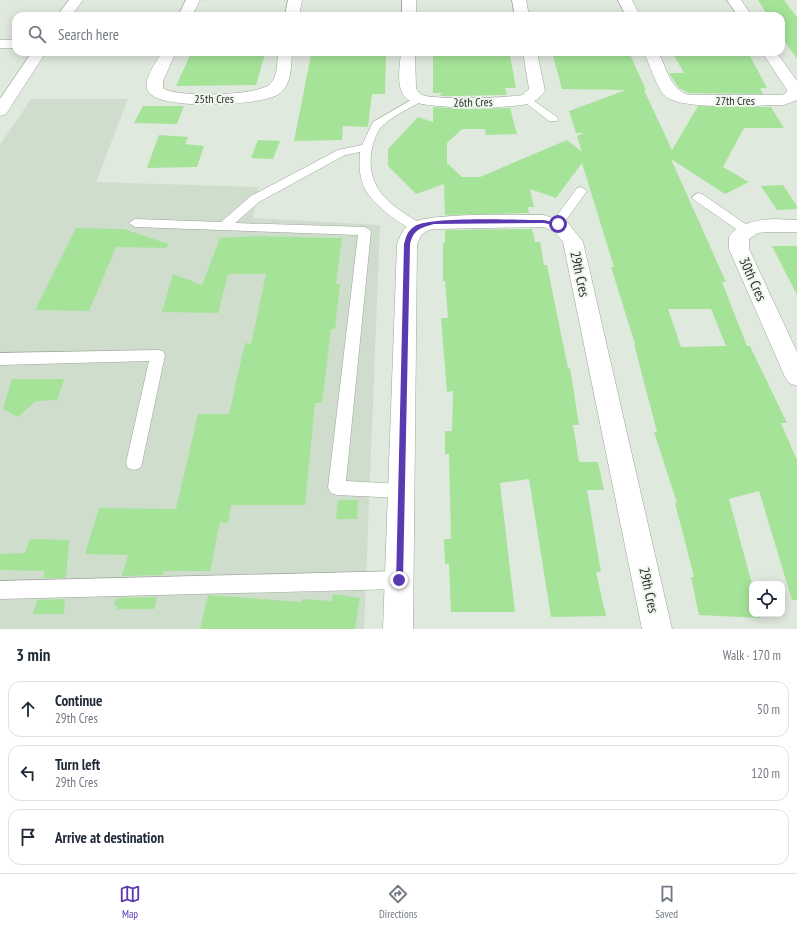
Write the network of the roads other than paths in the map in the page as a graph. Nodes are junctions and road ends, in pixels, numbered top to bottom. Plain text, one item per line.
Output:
1 (76, 0) edge
2 (193, 0) edge
3 (295, 0) edge
4 (409, 0) edge
5 (519, 0) edge
6 (625, 0) edge
7 (734, 0) edge
8 (67, 12) edge
9 (187, 12) edge
10 (293, 12) edge
11 (409, 12) edge
12 (521, 12) edge
13 (631, 12) edge
14 (742, 12) edge
15 (0, 44) edge
16 (12, 44) edge
17 (36, 56) edge
18 (167, 56) edge
19 (284, 56) edge
20 (408, 56) edge
21 (531, 56) edge
22 (653, 56) edge
23 (772, 56) edge
24 (418, 99) junction
25 (526, 99) junction
26 (1, 109) edge
27 (553, 119) dead end
28 (366, 147) junction
29 (581, 191) dead end
30 (698, 197) dead end
31 (135, 222) dead end
32 (558, 224) junction
33 (224, 226) junction
34 (797, 226) edge
35 (417, 227) junction
36 (746, 230) junction
37 (0, 359) edge
38 (797, 377) edge
39 (134, 463) dead end
40 (401, 491) junction
41 (399, 580) junction
42 (0, 590) edge
43 (398, 629) edge
44 (657, 629) edge

1 - 8 street
2 - 9 street
3 - 10 street
4 - 11 street
5 - 12 street
6 - 13 street
7 - 14 street
15 - 16 street
17 - 26 street
18 - 19 street, 25th Cres
20 - 24 street
21 - 25 street
22 - 23 street, 27th Cres
24 - 25 street, 26th Cres
24 - 28 lane
25 - 27 lane
28 - 33 lane
28 - 35 lane
29 - 32 lane
30 - 36 lane
31 - 33 lane
32 - 35 street
32 - 44 street, 29th Cres
33 - 40 lane
34 - 36 street
35 - 40 street
36 - 38 street, 30th Cres
37 - 39 lane
40 - 41 street
41 - 42 lane
41 - 43 street

